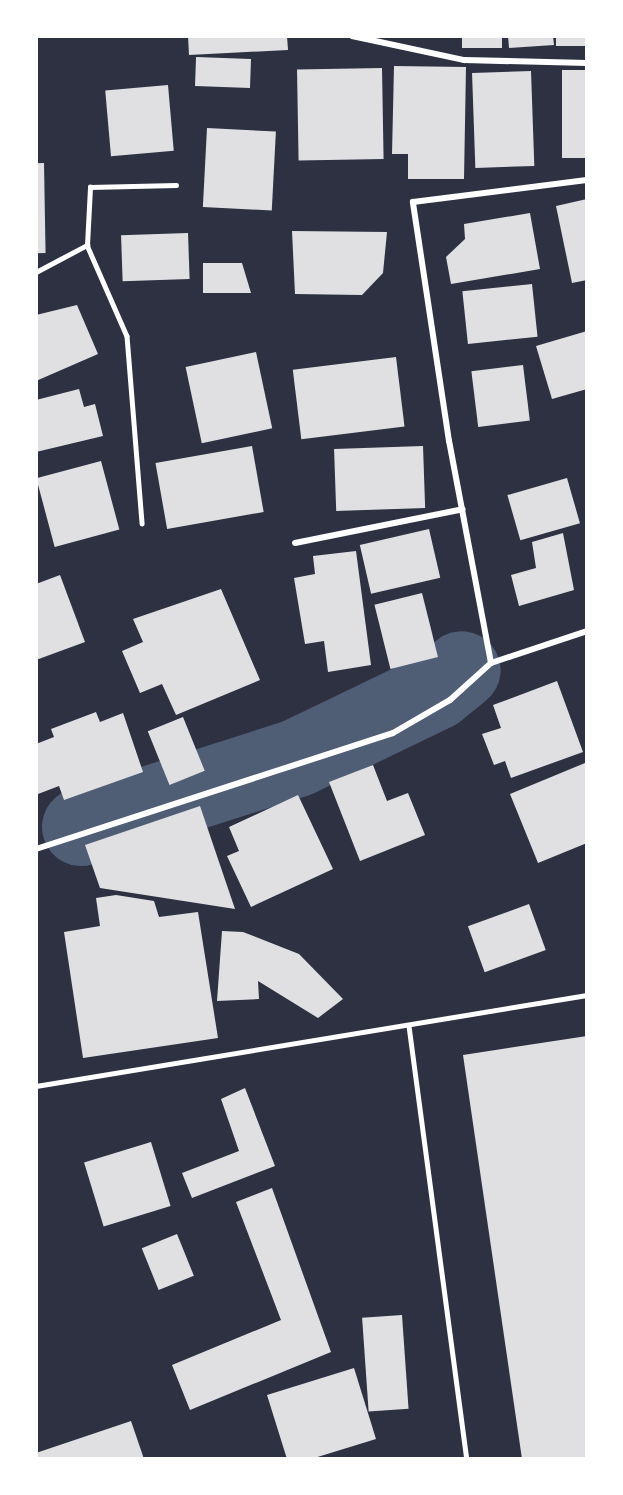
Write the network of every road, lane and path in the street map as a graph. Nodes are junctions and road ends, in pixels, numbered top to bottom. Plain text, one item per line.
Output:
1 (352, 36) edge
2 (587, 63) edge
3 (587, 180) edge
4 (176, 185) dead end
5 (87, 244) junction
6 (36, 272) edge
7 (463, 509) junction
8 (141, 523) dead end
9 (295, 543) dead end
10 (587, 631) edge
11 (491, 663) junction
12 (36, 849) edge
13 (587, 995) edge
14 (409, 1026) junction
15 (36, 1086) edge
16 (467, 1459) edge

1 - 2 street
3 - 7 street
4 - 5 lane
5 - 6 lane
5 - 8 lane
7 - 9 street
7 - 11 street
10 - 11 street
11 - 12 street
13 - 14 lane
14 - 15 lane
14 - 16 lane

